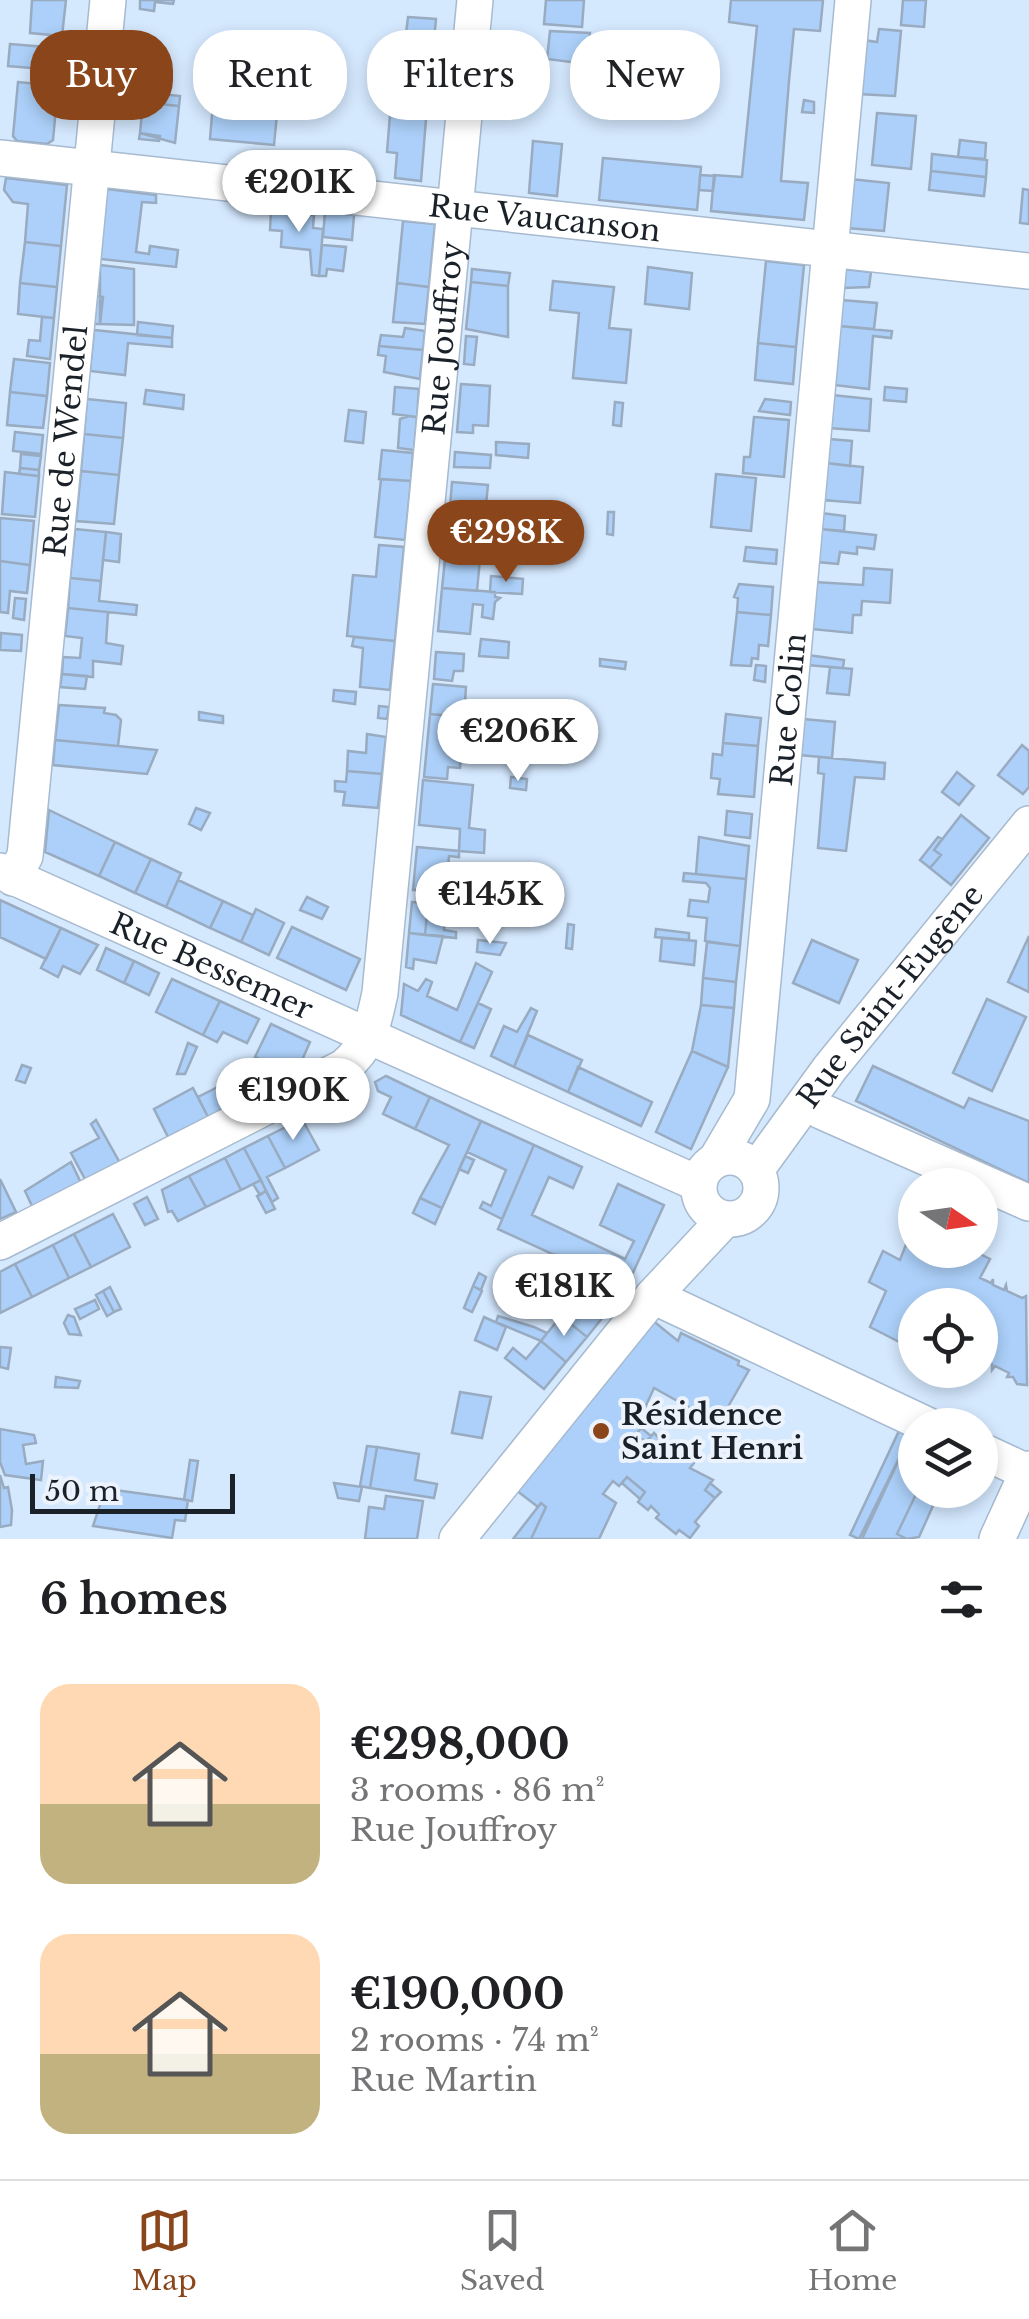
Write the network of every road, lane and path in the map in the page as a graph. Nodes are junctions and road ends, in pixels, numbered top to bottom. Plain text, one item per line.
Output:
1 (108, 0) edge
2 (475, 0) edge
3 (853, 0) edge
4 (0, 158) edge
5 (94, 168) junction
6 (455, 207) junction
7 (831, 249) junction
8 (1029, 271) edge
9 (1029, 824) edge
10 (7, 874) edge
11 (370, 1036) junction
12 (807, 1101) junction
13 (756, 1170) junction
14 (707, 1172) junction
15 (1029, 1202) edge
16 (725, 1219) junction
17 (0, 1242) edge
18 (653, 1296) junction
19 (898, 1411) edge
20 (998, 1458) edge
21 (1028, 1470) edge
22 (458, 1539) edge
23 (997, 1539) edge

1 - 5 street, Rue de Wendel
2 - 6 street, Rue Jouffroy
3 - 7 street, Rue Colin
4 - 5 street, Rue Vaucanson
5 - 6 street, Rue Vaucanson
5 - 10 street, Rue de Wendel
6 - 7 street, Rue Vaucanson
6 - 11 street, Rue Jouffroy
7 - 8 street, Rue Vaucanson
7 - 14 street, Rue Colin
9 - 12 street, Rue Saint-Eugène
10 - 11 street, Rue Bessemer
11 - 14 street, Rue Bessemer
11 - 17 street
12 - 13 street, Rue Saint-Eugène
12 - 15 street
13 - 14 street
13 - 16 street
14 - 16 street
16 - 18 street
18 - 19 street
18 - 22 street
20 - 21 street
21 - 23 street

